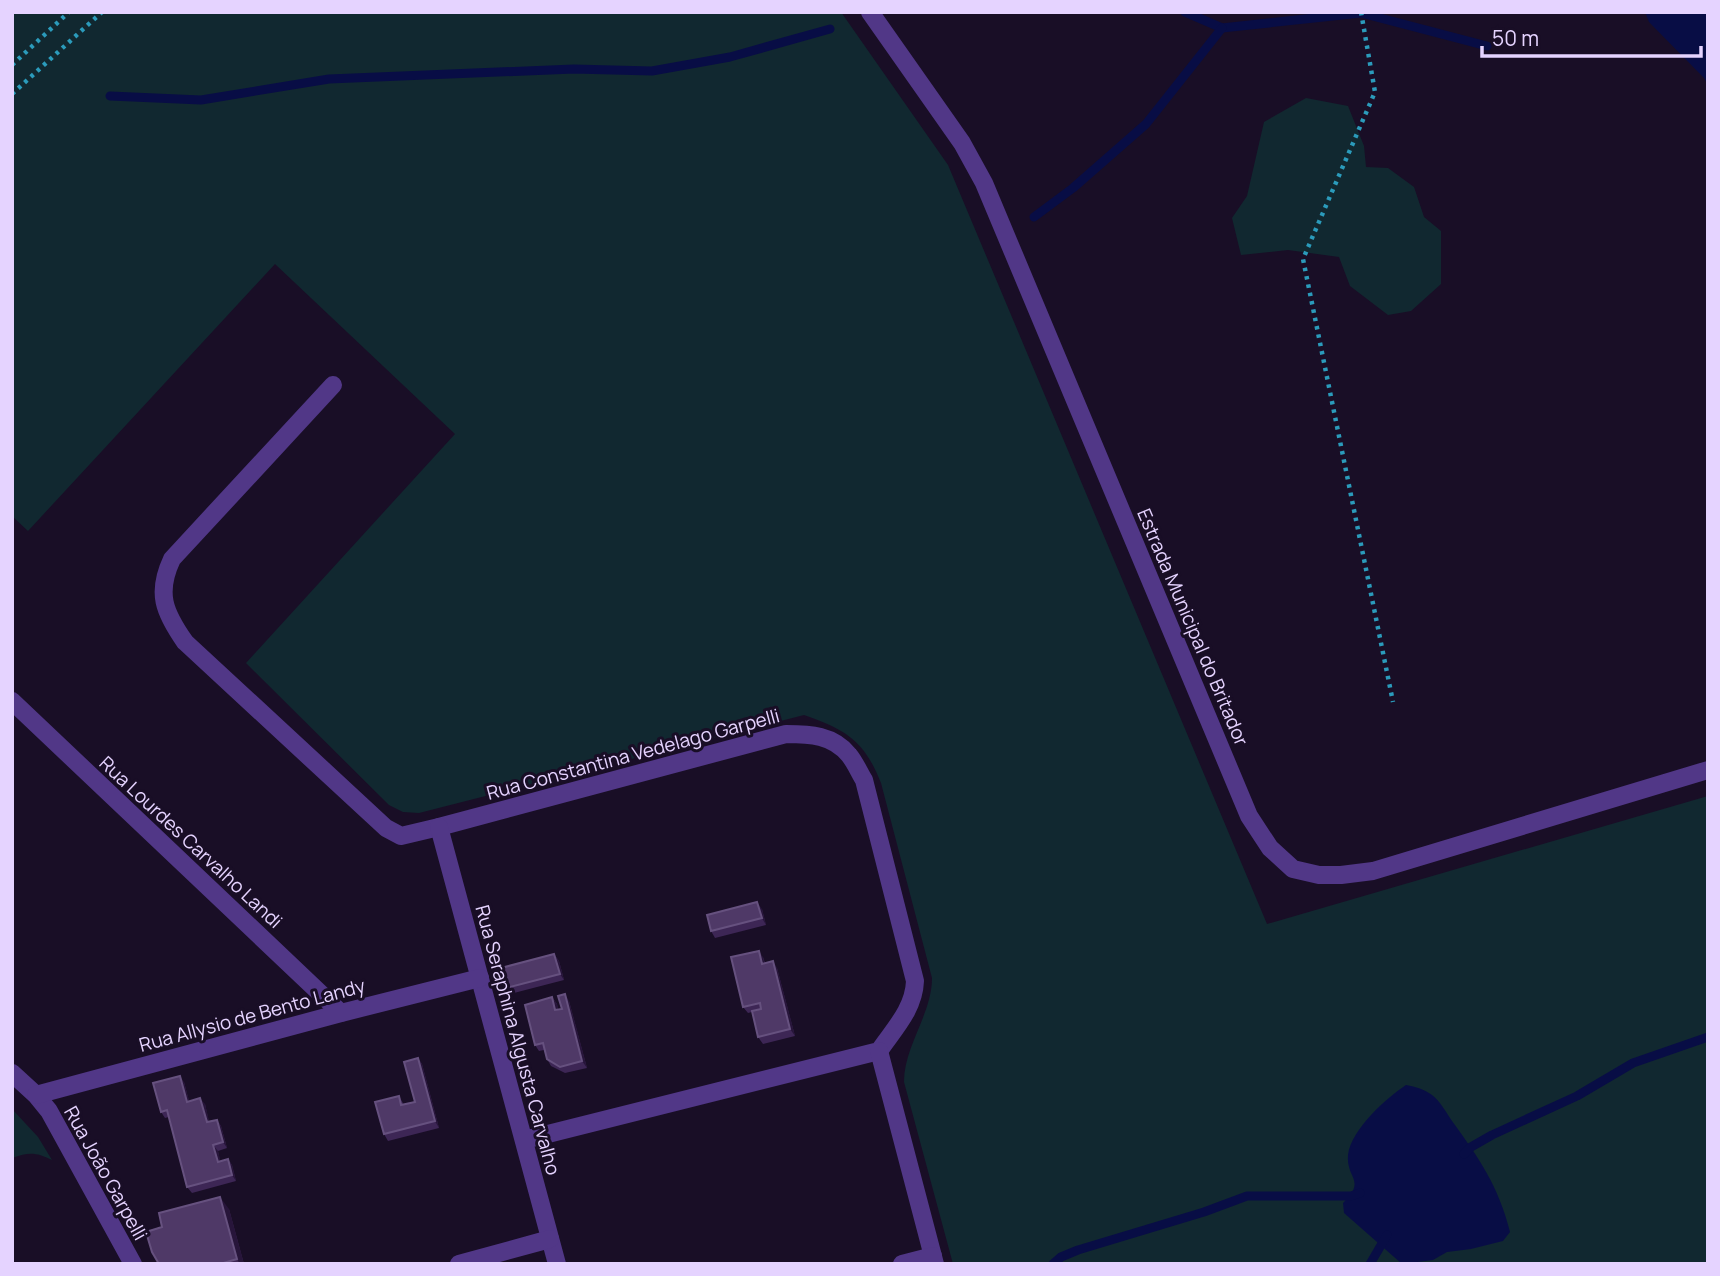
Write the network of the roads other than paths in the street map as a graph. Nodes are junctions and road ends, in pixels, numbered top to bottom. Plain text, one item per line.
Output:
1 (870, 12) edge
2 (333, 386) dead end
3 (12, 701) edge
4 (1708, 769) edge
5 (439, 827) junction
6 (480, 978) junction
7 (341, 1013) junction
8 (879, 1051) junction
9 (12, 1073) edge
10 (36, 1095) junction
11 (524, 1140) junction
12 (550, 1239) junction
13 (934, 1260) edge
14 (133, 1264) edge
15 (459, 1264) edge
16 (557, 1264) edge
17 (902, 1264) edge

1 - 4 street, Estrada Municipal do Britador
2 - 5 street, Rua Constantina Vedelago Garpelli
3 - 7 street, Rua Lourdes Carvalho Landi
5 - 6 street, Rua Seraphina Algusta Carvalho
5 - 8 street, Rua Constantina Vedelago Garpelli
6 - 7 street, Rua Allysio de Bento Landy
6 - 11 street, Rua Seraphina Algusta Carvalho
7 - 10 street, Rua Allysio de Bento Landy
8 - 11 street
8 - 13 street
9 - 10 street, Rua João Garpelli
10 - 14 street, Rua João Garpelli
11 - 12 street, Rua Seraphina Algusta Carvalho
12 - 15 street
12 - 16 street, Rua Seraphina Algusta Carvalho
13 - 17 street

